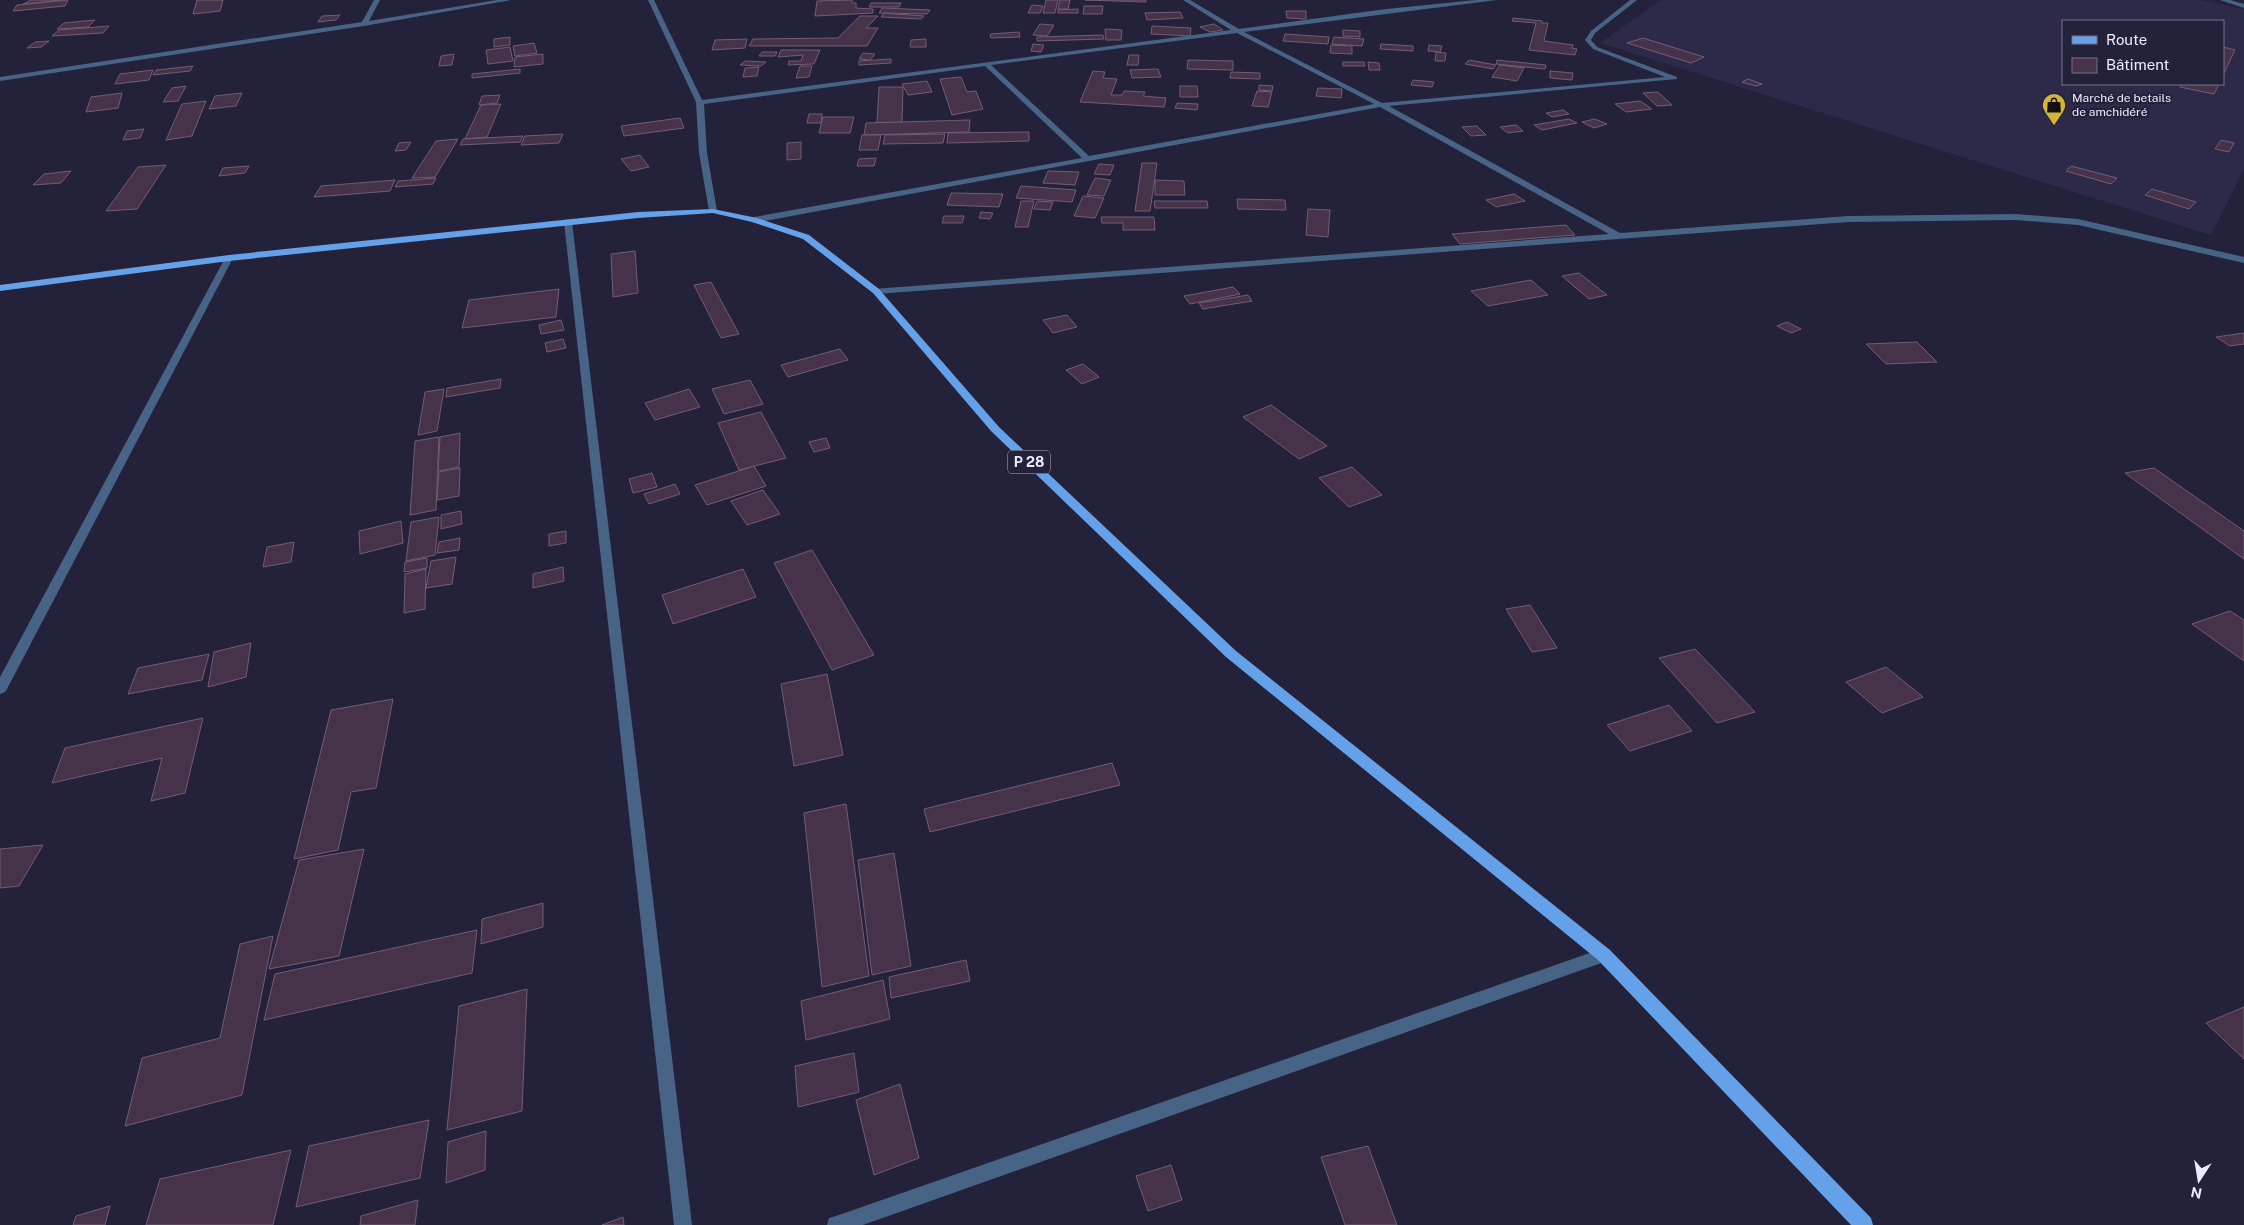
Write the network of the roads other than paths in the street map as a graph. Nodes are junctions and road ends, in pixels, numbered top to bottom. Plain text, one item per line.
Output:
1 (377, 0) edge
2 (508, 0) edge
3 (651, 0) edge
4 (1186, 0) edge
5 (1494, 0) edge
6 (1634, 0) edge
7 (2223, 0) edge
8 (2244, 6) edge
9 (364, 24) junction
10 (1240, 32) junction
11 (987, 65) junction
12 (0, 79) edge
13 (700, 102) junction
14 (1381, 105) junction
15 (1088, 159) junction
16 (713, 211) junction
17 (754, 220) junction
18 (568, 222) junction
19 (1620, 237) junction
20 (230, 258) junction
21 (2244, 260) edge
22 (0, 288) edge
23 (876, 290) junction
24 (0, 689) edge
25 (1604, 955) junction
26 (683, 1225) edge
27 (836, 1225) edge
28 (1864, 1225) edge

1 - 9 street
2 - 9 street
3 - 13 street
4 - 10 street
5 - 10 street
6 - 14 street
7 - 8 street
9 - 12 street
10 - 11 street
10 - 14 street
11 - 13 street
11 - 15 street
13 - 16 street
14 - 15 street
14 - 19 street
15 - 17 street
16 - 17 main road, P 28
16 - 18 main road, P 28
17 - 23 main road, P 28
18 - 20 main road, P 28
18 - 26 street
19 - 21 street
19 - 23 street
20 - 22 main road, P 28
20 - 24 street
23 - 25 main road, P 28
25 - 27 street
25 - 28 main road, P 28

